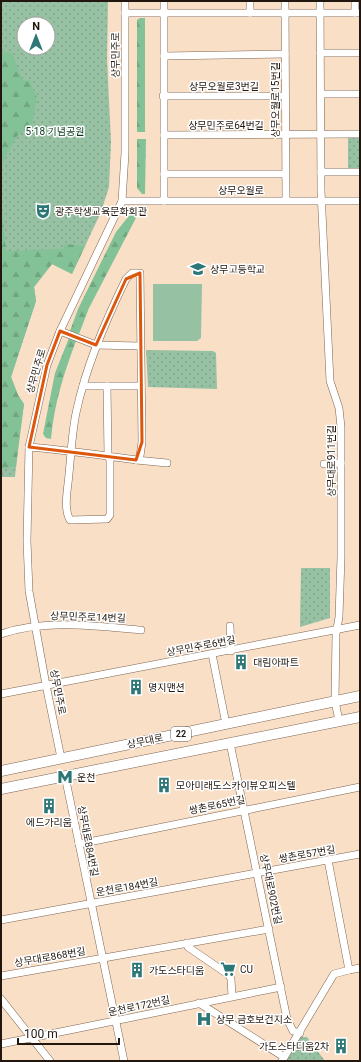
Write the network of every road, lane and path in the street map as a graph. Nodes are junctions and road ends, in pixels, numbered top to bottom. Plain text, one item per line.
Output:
1 (125, 1) edge
2 (164, 1) edge
3 (250, 1) edge
4 (285, 1) edge
5 (320, 1) edge
6 (355, 1) edge
7 (125, 13) junction
8 (164, 13) junction
9 (250, 13) junction
10 (285, 13) junction
11 (320, 13) junction
12 (357, 13) edge
13 (320, 53) junction
14 (360, 53) edge
15 (285, 54) junction
16 (164, 56) junction
17 (321, 94) junction
18 (360, 94) edge
19 (163, 96) junction
20 (285, 96) junction
21 (285, 134) junction
22 (320, 134) junction
23 (360, 134) edge
24 (164, 135) junction
25 (321, 172) junction
26 (360, 172) edge
27 (164, 174) junction
28 (285, 174) junction
29 (286, 200) junction
30 (122, 201) junction
31 (164, 201) junction
32 (360, 201) edge
33 (322, 202) junction
34 (60, 331) junction
35 (96, 345) junction
36 (140, 346) junction
37 (83, 386) junction
38 (107, 386) junction
39 (141, 386) junction
40 (29, 446) junction
41 (72, 450) junction
42 (108, 456) junction
43 (136, 460) junction
44 (167, 463) dead end
45 (341, 463) junction
46 (324, 464) dead end
47 (360, 625) edge
48 (35, 626) junction
49 (230, 626) dead end
50 (337, 629) junction
51 (141, 630) dead end
52 (1, 634) edge
53 (231, 651) junction
54 (212, 654) junction
55 (46, 686) junction
56 (1, 694) edge
57 (360, 696) edge
58 (335, 701) junction
59 (360, 717) edge
60 (339, 721) junction
61 (226, 724) junction
62 (230, 744) junction
63 (61, 758) junction
64 (1, 771) edge
65 (65, 776) junction
66 (360, 787) edge
67 (1, 789) edge
68 (244, 809) junction
69 (79, 844) junction
70 (360, 854) edge
71 (328, 860) junction
72 (258, 873) junction
73 (91, 904) junction
74 (1, 920) edge
75 (269, 929) junction
76 (187, 943) junction
77 (102, 958) junction
78 (360, 968) edge
79 (349, 970) junction
80 (1, 976) edge
81 (281, 987) junction
82 (232, 996) junction
83 (1, 999) edge
84 (199, 1003) junction
85 (115, 1022) junction
86 (300, 1033) junction
87 (31, 1038) junction
88 (1, 1044) edge
89 (283, 1059) edge
90 (50, 1061) edge
91 (124, 1061) edge

1 - 7 street, 상무민주로
2 - 8 street
3 - 9 street
4 - 10 street, 상무오월로15번길
5 - 11 street, 상무대로911번길
6 - 12 street
7 - 8 street
7 - 30 street, 상무민주로
8 - 9 street
8 - 16 street
9 - 10 street
10 - 11 street
10 - 15 street, 상무오월로15번길
11 - 12 street
11 - 13 street, 상무대로911번길
13 - 14 street
13 - 17 street, 상무대로911번길
15 - 16 street
15 - 20 street, 상무오월로15번길
16 - 19 street
17 - 18 street
17 - 22 street, 상무대로911번길
19 - 20 street, 상무오월로3번길
19 - 24 street
20 - 21 street, 상무오월로15번길
21 - 22 street, 상무민주로64번길
21 - 24 street, 상무민주로64번길
21 - 28 street, 상무오월로15번길
22 - 23 street, 상무민주로64번길
22 - 25 street, 상무대로911번길
24 - 27 street
25 - 26 street
25 - 33 street, 상무대로911번길
27 - 28 street
27 - 31 street
28 - 29 street, 상무오월로15번길
29 - 31 street, 상무오월로
29 - 33 street, 상무오월로
30 - 31 street, 상무오월로
30 - 34 street, 상무민주로
32 - 33 street, 상무오월로
33 - 45 street, 상무대로911번길
34 - 35 street
34 - 40 street, 상무민주로
35 - 36 street
35 - 36 street
35 - 37 street
36 - 39 street
37 - 38 street
37 - 41 street
38 - 39 street
38 - 42 street
39 - 43 street
40 - 41 street
40 - 48 street, 상무민주로
41 - 42 street
41 - 42 street
42 - 43 street
43 - 44 street
45 - 46 street
45 - 50 street, 상무대로911번길
47 - 50 street, 상무민주로6번길
48 - 51 street, 상무민주로14번길
48 - 52 street, 상무민주로14번길
48 - 55 street, 상무민주로
49 - 53 street
50 - 53 street, 상무민주로6번길
50 - 58 street, 상무대로911번길
53 - 54 street, 상무민주로6번길
54 - 55 street, 상무민주로6번길
54 - 61 street
55 - 56 street, 상무민주로6번길
55 - 63 street, 상무민주로
57 - 58 main road, 상무대로 / 22
58 - 60 street, 상무대로911번길
58 - 61 main road, 상무대로 / 22
59 - 60 main road, 상무대로 / 22
60 - 62 main road, 상무대로 / 22
61 - 63 main road, 상무대로 / 22
62 - 65 main road, 상무대로 / 22
62 - 68 street, 상무대로902번길
63 - 64 main road, 상무대로 / 22
65 - 67 main road, 상무대로 / 22
65 - 69 street, 상무대로884번길
66 - 68 street, 쌍촌로65번길
68 - 69 street, 쌍촌로65번길
68 - 72 street, 상무대로902번길
69 - 73 street, 상무대로884번길
70 - 71 street, 쌍촌로57번길
71 - 72 street, 쌍촌로57번길
71 - 79 street
72 - 73 street, 운천로184번길
72 - 75 street, 상무대로902번길
73 - 74 street, 운천로184번길
73 - 77 street, 상무대로884번길
75 - 76 street
75 - 81 street, 상무대로902번길
76 - 77 street
76 - 82 street
77 - 80 street, 상무대로868번길
77 - 85 street, 상무대로884번길
78 - 79 street
79 - 86 street
81 - 82 street, 운천로172번길
81 - 86 street, 상무대로902번길
82 - 84 street, 운천로172번길
83 - 87 street
84 - 85 street, 운천로172번길
84 - 89 street
85 - 87 street, 운천로172번길
85 - 91 street, 상무대로884번길
86 - 89 street
87 - 88 street, 운천로172번길
87 - 90 street

